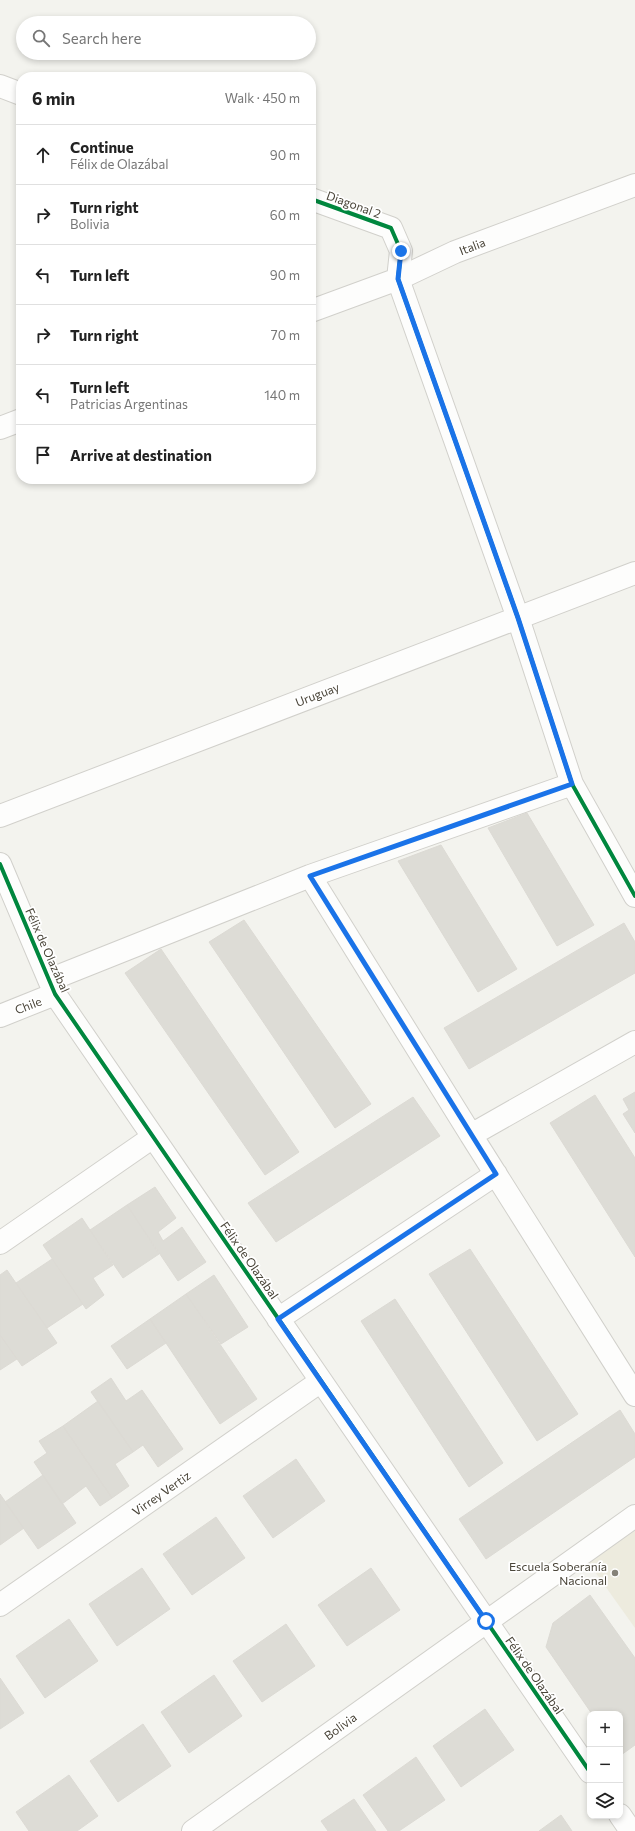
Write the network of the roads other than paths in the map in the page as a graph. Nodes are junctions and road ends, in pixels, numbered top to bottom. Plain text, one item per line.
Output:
1 (0, 86) edge
2 (16, 92) edge
3 (635, 185) edge
4 (316, 201) edge
5 (398, 279) junction
6 (316, 309) edge
7 (16, 422) edge
8 (0, 428) edge
9 (635, 573) edge
10 (518, 618) junction
11 (572, 784) junction
12 (0, 816) edge
13 (0, 864) edge
14 (310, 876) junction
15 (635, 896) edge
16 (52, 987) junction
17 (0, 1016) edge
18 (635, 1042) edge
19 (470, 1135) junction
20 (153, 1137) junction
21 (496, 1174) junction
22 (0, 1243) edge
23 (278, 1319) junction
24 (321, 1381) junction
25 (635, 1395) edge
26 (635, 1516) edge
27 (0, 1605) edge
28 (486, 1621) junction
29 (587, 1768) edge
30 (623, 1819) edge
31 (193, 1831) edge
32 (631, 1831) edge

1 - 2 street
3 - 5 street, Italia
4 - 5 street, Diagonal 2
5 - 6 street, Italia
5 - 10 street
7 - 8 street
9 - 10 street, Uruguay
10 - 11 street
10 - 12 street, Uruguay
11 - 14 street, Chile
11 - 15 street
13 - 16 street, Félix de Olazábal
14 - 16 street, Chile
14 - 19 street
16 - 17 street, Chile
16 - 20 street, Félix de Olazábal
18 - 19 street
19 - 21 street
20 - 22 street
20 - 23 street, Félix de Olazábal
21 - 23 street
21 - 25 street
23 - 24 street, Félix de Olazábal
24 - 27 street, Virrey Vertiz
24 - 28 street, Félix de Olazábal
26 - 28 street, Bolivia
28 - 29 street, Félix de Olazábal
28 - 31 street, Bolivia
30 - 32 street

